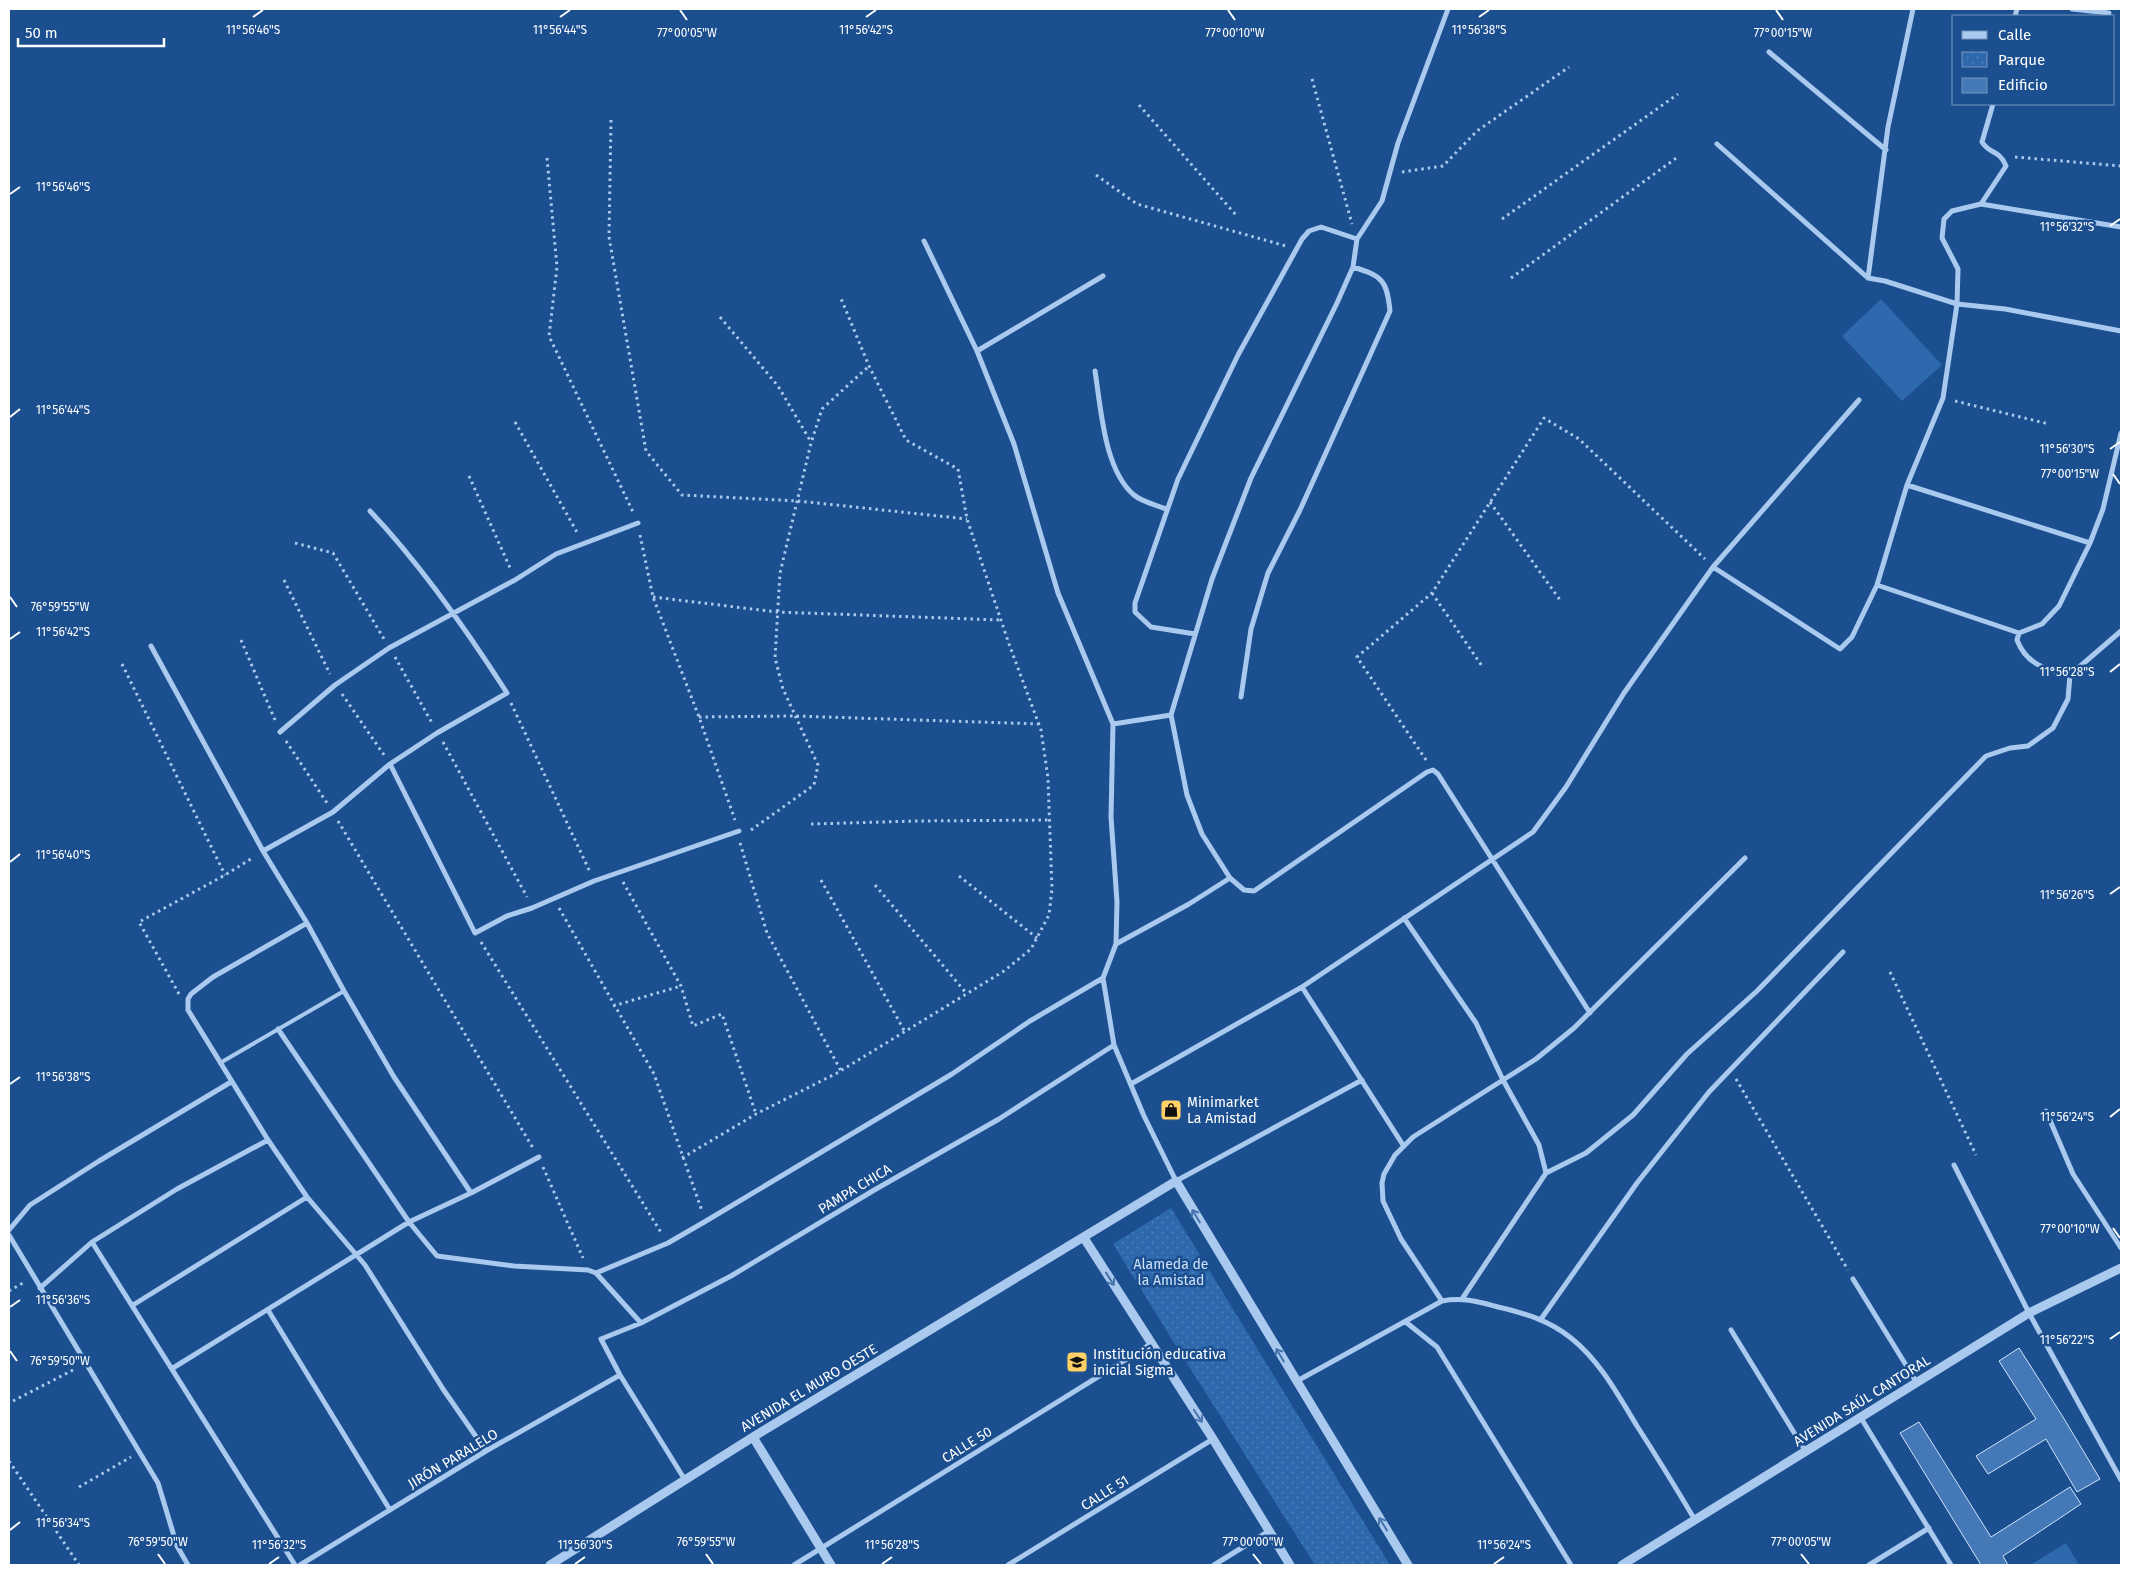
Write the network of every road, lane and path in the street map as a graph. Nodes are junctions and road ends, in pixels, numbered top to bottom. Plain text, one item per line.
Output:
1 (1448, 9) edge
2 (1913, 9) edge
3 (2072, 9) edge
4 (2110, 13) dead end
5 (1769, 52) dead end
6 (1569, 67) dead end
7 (1312, 79) dead end
8 (1678, 94) dead end
9 (1139, 105) dead end
10 (1992, 105) edge
11 (611, 120) dead end
12 (1717, 144) dead end
13 (1886, 150) junction
14 (1679, 156) dead end
15 (2002, 156) junction
16 (547, 158) dead end
17 (2121, 166) edge
18 (1390, 174) junction
19 (1096, 175) dead end
20 (1982, 204) junction
21 (1236, 214) dead end
22 (1502, 219) dead end
23 (2121, 227) edge
24 (1356, 240) junction
25 (924, 242) dead end
26 (1296, 249) junction
27 (1353, 267) junction
28 (1103, 276) dead end
29 (1511, 278) dead end
30 (1868, 278) junction
31 (840, 296) dead end
32 (1958, 304) junction
33 (720, 317) dead end
34 (2121, 331) edge
35 (977, 351) junction
36 (869, 366) junction
37 (1095, 371) dead end
38 (1943, 398) junction
39 (1858, 400) dead end
40 (515, 422) dead end
41 (2049, 424) dead end
42 (2121, 433) edge
43 (812, 443) junction
44 (469, 476) dead end
45 (1907, 484) junction
46 (798, 501) junction
47 (1490, 502) junction
48 (1166, 509) junction
49 (370, 511) dead end
50 (966, 519) junction
51 (638, 523) junction
52 (295, 543) dead end
53 (583, 543) junction
54 (2090, 543) junction
55 (1712, 566) junction
56 (515, 580) junction
57 (1878, 584) junction
58 (1432, 593) junction
59 (653, 597) junction
60 (1560, 600) dead end
61 (453, 612) junction
62 (777, 612) junction
63 (1000, 620) junction
64 (2121, 631) edge
65 (2019, 633) junction
66 (1195, 634) junction
67 (151, 646) dead end
68 (390, 648) junction
69 (122, 664) dead end
70 (1482, 666) dead end
71 (2070, 675) junction
72 (507, 693) junction
73 (1241, 697) dead end
74 (1171, 715) junction
75 (795, 716) junction
76 (699, 717) junction
77 (1038, 724) junction
78 (1113, 724) junction
79 (280, 732) dead end
80 (437, 732) junction
81 (390, 764) junction
82 (1432, 770) junction
83 (333, 812) junction
84 (1049, 820) junction
85 (811, 824) dead end
86 (739, 831) junction
87 (739, 839) junction
88 (263, 852) junction
89 (1745, 858) dead end
90 (1494, 859) junction
91 (617, 873) junction
92 (225, 875) junction
93 (959, 876) dead end
94 (1230, 878) junction
95 (821, 880) dead end
96 (594, 882) junction
97 (875, 885) dead end
98 (553, 899) junction
99 (532, 908) junction
100 (1404, 918) junction
101 (307, 922) junction
102 (475, 933) junction
103 (1037, 938) junction
104 (1116, 944) junction
105 (1843, 952) dead end
106 (1890, 972) dead end
107 (1104, 978) junction
108 (681, 986) junction
109 (1302, 986) junction
110 (344, 991) junction
111 (967, 994) junction
112 (613, 1006) junction
113 (1590, 1013) junction
114 (190, 1015) junction
115 (278, 1029) junction
116 (905, 1032) junction
117 (1114, 1045) junction
118 (220, 1063) junction
119 (1730, 1070) junction
120 (841, 1071) junction
121 (1362, 1080) junction
122 (1503, 1080) junction
123 (231, 1082) junction
124 (1131, 1084) junction
125 (2046, 1111) dead end
126 (756, 1114) junction
127 (268, 1140) junction
128 (1403, 1145) junction
129 (1976, 1155) dead end
130 (539, 1157) junction
131 (682, 1158) junction
132 (1954, 1165) dead end
133 (1546, 1173) junction
134 (1176, 1181) junction
135 (471, 1193) junction
136 (308, 1197) junction
137 (706, 1221) junction
138 (409, 1222) junction
139 (9, 1230) edge
140 (9, 1235) edge
141 (1084, 1238) junction
142 (92, 1242) junction
143 (668, 1242) junction
144 (2121, 1248) edge
145 (358, 1255) junction
146 (2121, 1268) edge
147 (588, 1270) junction
148 (596, 1273) junction
149 (34, 1277) junction
150 (1853, 1279) joint
151 (40, 1288) junction
152 (9, 1291) edge
153 (1462, 1299) junction
154 (1442, 1301) junction
155 (134, 1305) junction
156 (268, 1310) junction
157 (2029, 1313) junction
158 (1541, 1319) junction
159 (1406, 1322) junction
160 (641, 1323) junction
161 (1731, 1330) dead end
162 (1152, 1344) junction
163 (87, 1364) junction
164 (173, 1368) junction
165 (620, 1375) junction
166 (1296, 1382) junction
167 (1918, 1383) junction
168 (13, 1401) dead end
169 (1861, 1418) junction
170 (753, 1437) junction
171 (1213, 1439) junction
172 (486, 1451) junction
173 (140, 1452) junction
174 (1806, 1452) junction
175 (9, 1461) edge
176 (685, 1480) junction
177 (2121, 1480) edge
178 (79, 1486) dead end
179 (390, 1510) junction
180 (1695, 1520) junction
181 (1929, 1528) junction
182 (1269, 1531) junction
183 (821, 1548) junction
184 (79, 1565) edge
185 (188, 1565) edge
186 (295, 1565) edge
187 (300, 1565) edge
188 (550, 1565) edge
189 (794, 1565) edge
190 (831, 1565) edge
191 (1008, 1565) edge
192 (1214, 1565) edge
193 (1290, 1565) edge
194 (1408, 1565) edge
195 (1572, 1565) edge
196 (1622, 1565) edge
197 (1869, 1565) edge
198 (1951, 1565) edge

1 - 18 street
2 - 13 street
3 - 4 street
5 - 13 street
6 - 18 path
7 - 24 path
8 - 22 path
9 - 21 path
10 - 15 street
11 - 46 path
12 - 30 street
13 - 30 street
14 - 29 path
15 - 17 path
15 - 20 street
16 - 51 path
18 - 24 street
19 - 26 path
20 - 23 street
20 - 32 street
24 - 26 street
24 - 27 street
25 - 35 street
26 - 48 street
27 - 66 street
27 - 73 street
28 - 35 street
30 - 32 street
31 - 36 path
32 - 34 street
32 - 38 street
33 - 43 path
35 - 78 street
36 - 43 path
36 - 50 path
37 - 48 street
38 - 41 path
38 - 45 street
39 - 55 street
40 - 53 path
42 - 54 street
43 - 46 path
44 - 56 path
45 - 54 street
45 - 57 street
46 - 50 path
46 - 62 path
47 - 55 path
47 - 58 path
47 - 60 path
48 - 66 street
49 - 61 street
50 - 63 path
51 - 53 street
51 - 59 path
52 - 68 path
53 - 56 street
54 - 65 street
55 - 57 street
55 - 90 street
56 - 61 street
57 - 65 street
58 - 70 path
58 - 82 path
59 - 62 path
59 - 76 path
61 - 68 street
61 - 72 street
62 - 63 path
62 - 75 path
63 - 77 path
64 - 71 street
65 - 71 street
66 - 74 street
67 - 88 street
68 - 79 street
68 - 80 path
69 - 92 path
71 - 133 street
72 - 80 street
72 - 96 path
74 - 78 street
74 - 94 street
75 - 76 path
75 - 77 path
75 - 87 path
76 - 86 path
77 - 84 path
78 - 104 street
80 - 81 street
80 - 99 path
81 - 83 street
81 - 102 street
82 - 90 street
82 - 94 street
83 - 88 street
83 - 130 path
84 - 85 path
84 - 103 path
86 - 87 path
86 - 91 street
87 - 120 path
88 - 92 path
88 - 101 street
89 - 113 street
90 - 100 street
90 - 113 street
91 - 96 street
91 - 108 path
92 - 114 path
93 - 103 path
94 - 104 street
95 - 116 path
96 - 98 street
97 - 111 path
98 - 99 street
98 - 112 path
99 - 102 street
100 - 109 street
100 - 122 street
101 - 110 street
101 - 114 street
102 - 143 path
103 - 111 path
104 - 107 street
105 - 119 street
106 - 129 path
107 - 117 street
107 - 137 street
108 - 112 path
108 - 126 path
109 - 121 street
109 - 124 street
110 - 115 lane
110 - 135 street
111 - 116 path
112 - 131 path
113 - 122 street
114 - 118 street
115 - 118 lane
115 - 138 street
116 - 120 path
117 - 124 street
117 - 160 street, PAMPA CHICA
118 - 123 street
119 - 150 path
119 - 158 street
120 - 126 path
121 - 128 street
121 - 134 street
122 - 128 street
122 - 133 street
123 - 127 street
123 - 139 street
124 - 134 street
125 - 144 street
126 - 131 path
127 - 136 street
127 - 142 street
128 - 154 street
130 - 135 street
130 - 147 path
131 - 137 path
132 - 157 street
133 - 153 street
134 - 141 street, AVENIDA EL MURO OESTE
166 -> 134 street
135 - 138 street
136 - 145 street
136 - 155 street
137 - 143 street
138 - 145 street
138 - 147 street
140 - 149 street
141 -> 162 street
141 - 170 street, AVENIDA EL MURO OESTE
142 - 151 street
142 - 155 street
143 - 148 street
145 - 156 street
145 - 172 street
146 - 157 street, AVENIDA SAÚL CANTORAL
147 - 148 street
148 - 160 street
149 - 151 street
149 - 152 path
150 - 167 street
151 - 163 street
153 - 154 street
153 - 158 street
154 - 159 street
155 - 164 street
156 - 164 street
156 - 179 street
157 - 167 street, AVENIDA SAÚL CANTORAL
157 - 177 street
158 - 180 street
159 - 166 street
159 - 195 street
160 - 165 street, PAMPA CHICA
161 - 174 street
162 -> 171 street
162 - 183 street, CALLE 50
163 - 168 path
163 - 173 street
164 - 186 street
165 - 172 street, JIRÓN PARALELO
165 - 176 street
194 -> 166 street
167 - 169 street, AVENIDA SAÚL CANTORAL
169 - 174 street, AVENIDA SAÚL CANTORAL
169 - 181 street
170 - 176 street, AVENIDA EL MURO OESTE
170 - 183 street
171 - 182 street
171 - 191 street, CALLE 51
172 - 179 street, JIRÓN PARALELO
173 - 178 path
173 - 185 street
174 - 180 street, AVENIDA SAÚL CANTORAL
175 - 184 path
176 - 188 street, AVENIDA EL MURO OESTE
179 - 187 street, JIRÓN PARALELO
180 - 196 street, AVENIDA SAÚL CANTORAL
181 - 197 street
181 - 198 street
182 - 192 street
182 - 193 street
183 - 189 street, CALLE 50
183 - 190 street

